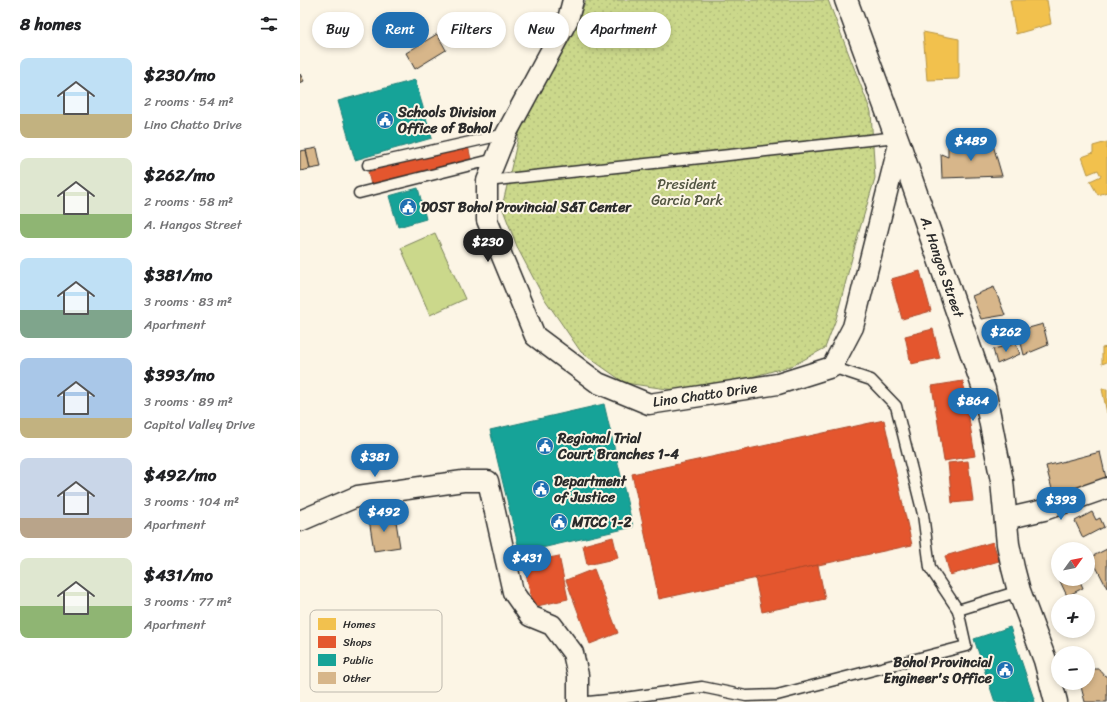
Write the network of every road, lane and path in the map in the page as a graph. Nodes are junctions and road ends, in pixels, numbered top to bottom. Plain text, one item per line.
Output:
1 (573, 0) edge
2 (846, 0) edge
3 (506, 134) junction
4 (898, 140) junction
5 (495, 160) junction
6 (368, 165) dead end
7 (487, 181) junction
8 (359, 193) dead end
9 (832, 367) junction
10 (1107, 488) edge
11 (1005, 519) junction
12 (300, 521) edge
13 (1019, 591) junction
14 (958, 610) junction
15 (630, 700) edge
16 (578, 702) edge
17 (588, 702) edge
18 (1056, 702) edge

1 - 3 street, Lino Chatto Drive
2 - 4 street, A. Hangos Street
3 - 5 street, Lino Chatto Drive
3 - 6 lane
4 - 7 lane
4 - 9 street
4 - 11 street, A. Hangos Street
5 - 7 street, Lino Chatto Drive
5 - 8 lane
7 - 9 street, Lino Chatto Drive
9 - 14 lane
10 - 11 street
11 - 13 street, A. Hangos Street
12 - 16 street
13 - 14 lane
13 - 18 street, A. Hangos Street
14 - 15 lane
15 - 17 lane

